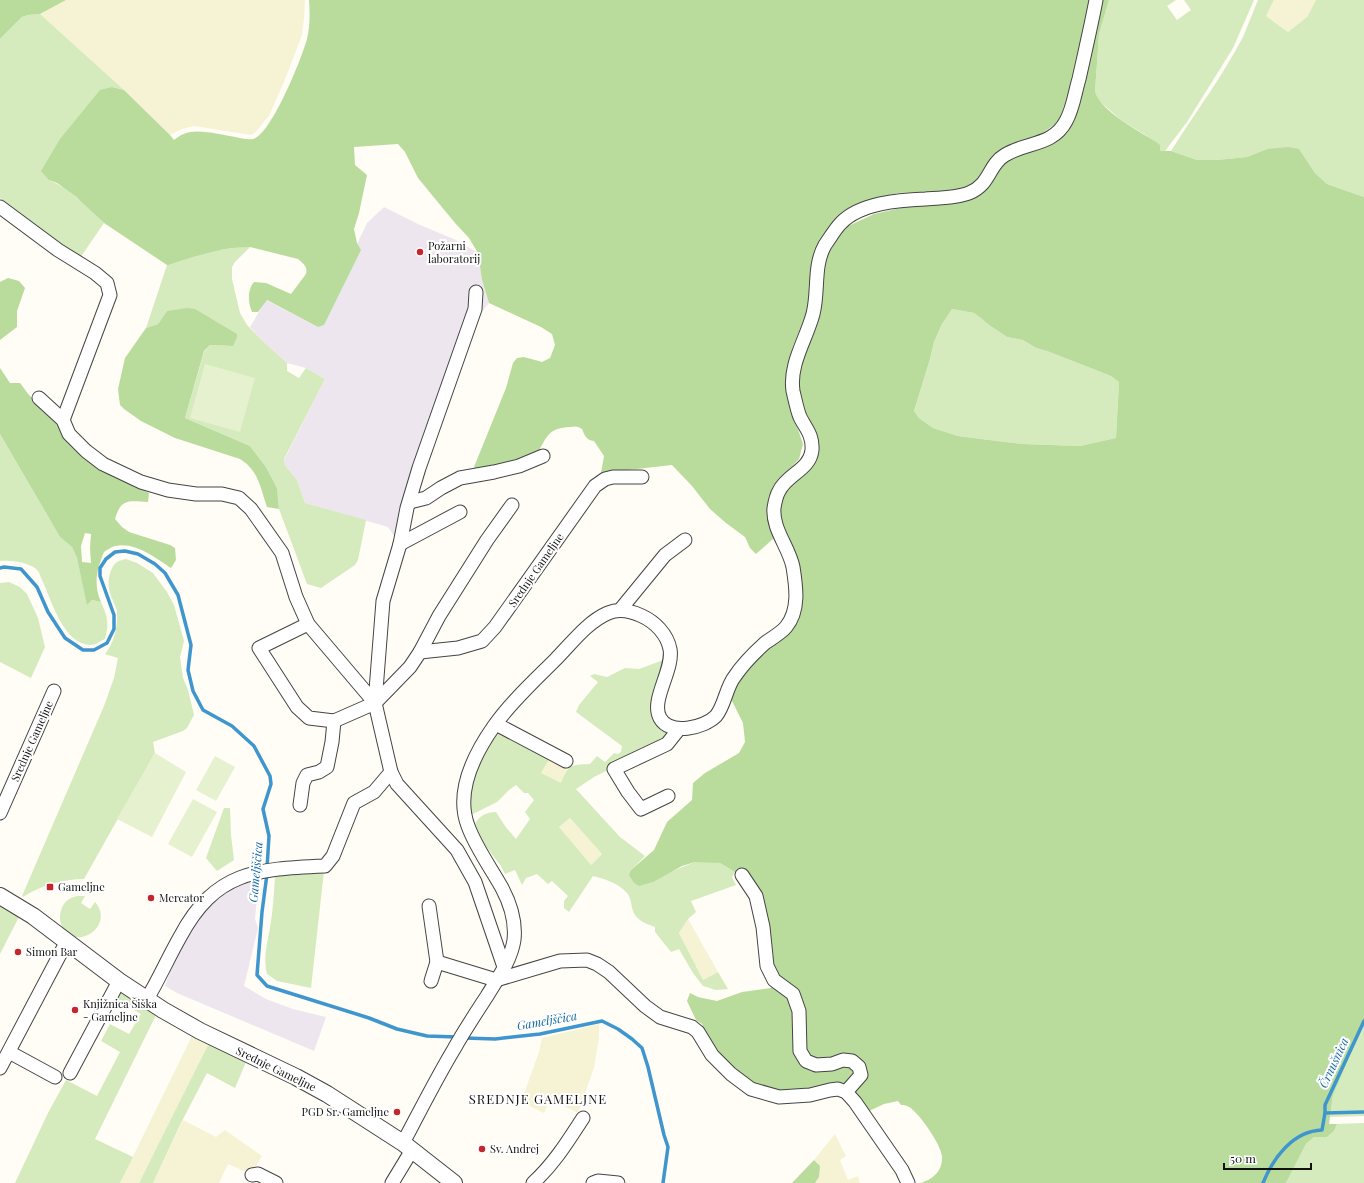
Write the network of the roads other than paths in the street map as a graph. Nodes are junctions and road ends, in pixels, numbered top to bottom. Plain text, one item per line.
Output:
1 (1096, 0) edge
2 (0, 207) edge
3 (476, 292) dead end
4 (40, 398) dead end
5 (63, 420) junction
6 (544, 456) dead end
7 (642, 477) dead end
8 (410, 502) junction
9 (512, 505) dead end
10 (460, 512) dead end
11 (685, 540) dead end
12 (400, 544) junction
13 (620, 610) junction
14 (308, 624) junction
15 (420, 652) junction
16 (54, 691) dead end
17 (375, 703) junction
18 (334, 721) junction
19 (496, 724) junction
20 (679, 729) junction
21 (566, 761) dead end
22 (391, 772) junction
23 (668, 796) dead end
24 (300, 805) dead end
25 (0, 813) edge
26 (742, 875) dead end
27 (0, 896) edge
28 (430, 906) dead end
29 (67, 941) junction
30 (437, 962) junction
31 (504, 967) junction
32 (496, 980) junction
33 (119, 981) junction
34 (431, 981) dead end
35 (147, 999) junction
36 (9, 1052) junction
37 (0, 1068) edge
38 (70, 1073) dead end
39 (55, 1076) dead end
40 (846, 1092) junction
41 (583, 1118) dead end
42 (407, 1146) junction
43 (252, 1175) dead end
44 (271, 1182) edge
45 (392, 1183) edge
46 (454, 1183) edge
47 (533, 1183) edge
48 (593, 1183) edge
49 (618, 1183) edge
50 (908, 1183) edge

1 - 20 street
2 - 5 street
3 - 8 street
4 - 5 street
5 - 14 street
6 - 8 street
7 - 15 street, Srednje Gameljne
8 - 12 street
9 - 15 street
10 - 12 street
11 - 13 street
12 - 17 street
13 - 19 street
13 - 20 street
14 - 17 street
14 - 18 street
15 - 17 street
16 - 25 street, Srednje Gameljne
17 - 18 street
17 - 22 street
18 - 24 street
19 - 21 street
19 - 31 street
20 - 23 street
22 - 31 street
22 - 35 street
26 - 40 street
27 - 29 street, Srednje Gameljne
28 - 30 street
29 - 33 street, Srednje Gameljne
29 - 36 street
30 - 32 street
30 - 34 street
31 - 32 street
32 - 40 street
32 - 42 street
33 - 35 street, Srednje Gameljne
33 - 38 street
35 - 42 street, Srednje Gameljne
36 - 37 street
36 - 39 street
40 - 50 street
41 - 47 street
42 - 45 street
42 - 46 street, Srednje Gameljne
43 - 44 street
48 - 49 street

